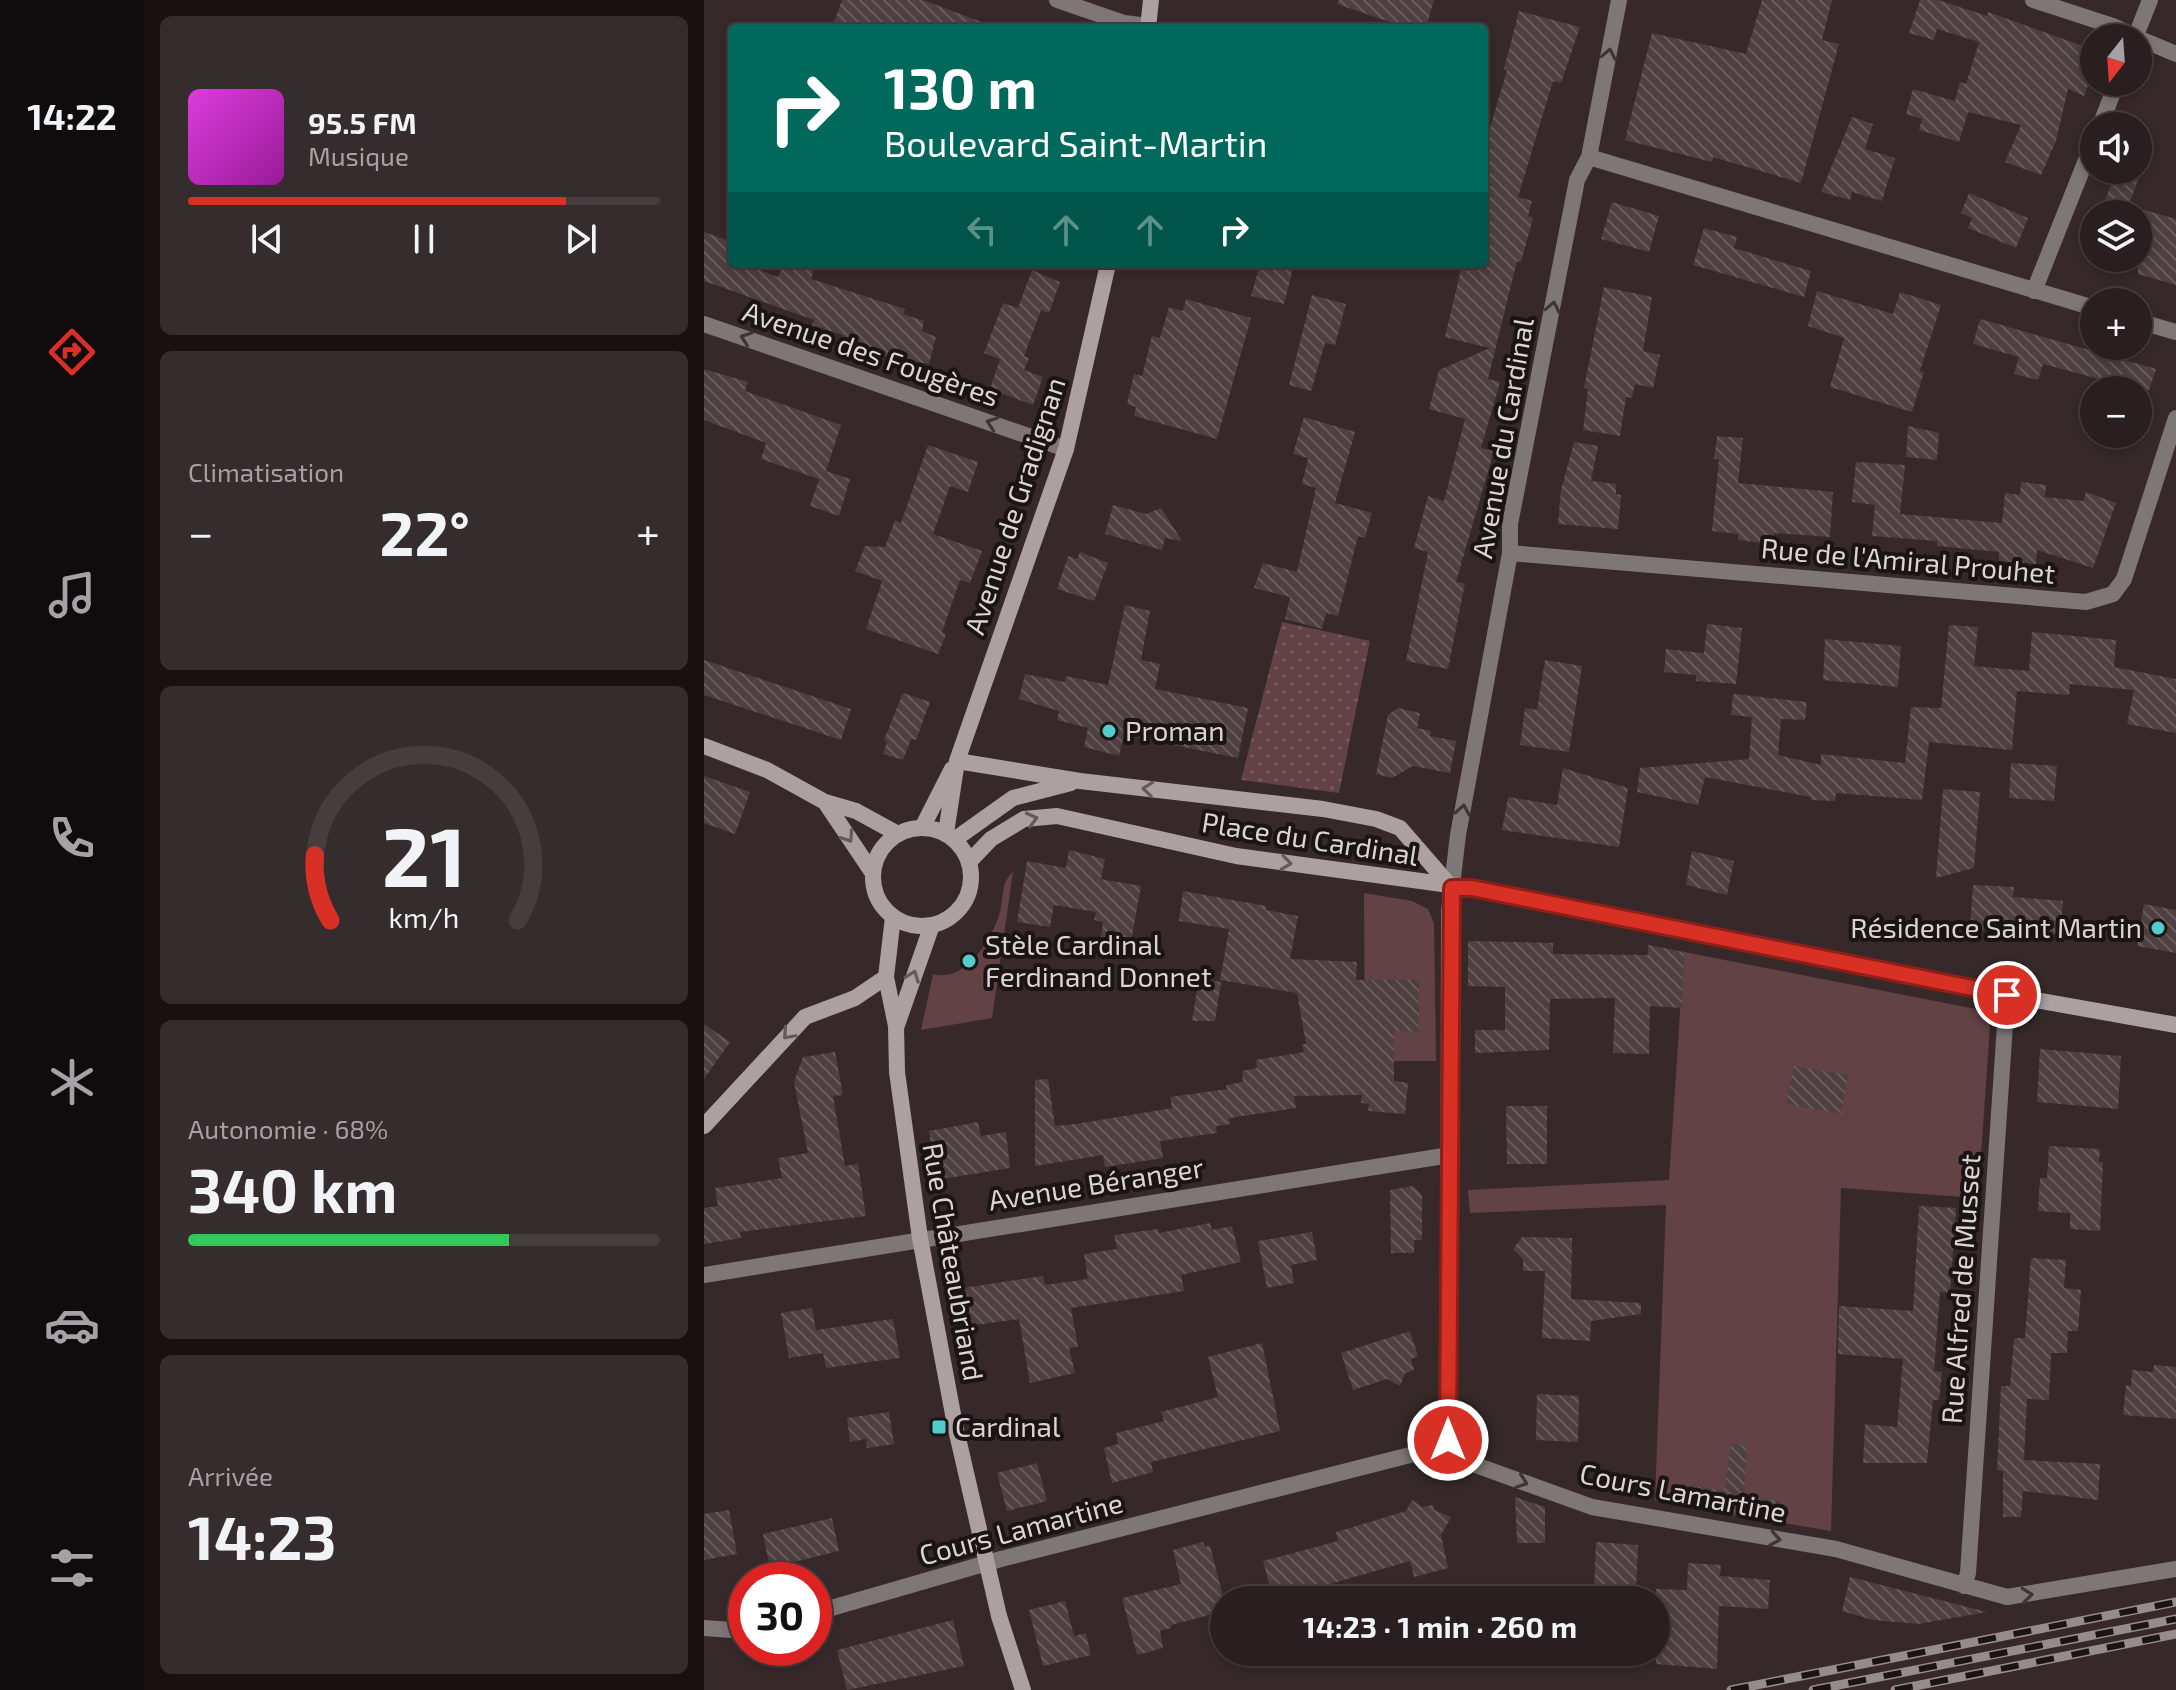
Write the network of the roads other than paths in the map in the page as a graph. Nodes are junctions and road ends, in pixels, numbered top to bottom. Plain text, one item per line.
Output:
1 (1057, 0) edge
2 (1151, 0) edge
3 (1619, 0) edge
4 (2033, 0) edge
5 (2150, 0) edge
6 (1130, 24) edge
7 (1148, 24) edge
8 (2107, 24) edge
9 (2141, 24) edge
10 (2152, 44) edge
11 (2176, 54) edge
12 (1589, 157) junction
13 (2080, 175) edge
14 (1107, 268) edge
15 (2034, 291) junction
16 (2080, 304) edge
17 (704, 324) edge
18 (2152, 325) edge
19 (2176, 332) edge
20 (2176, 418) edge
21 (1066, 449) junction
22 (1510, 553) junction
23 (704, 746) edge
24 (957, 761) junction
25 (1080, 781) junction
26 (825, 802) junction
27 (922, 828) junction
28 (898, 834) junction
29 (950, 837) junction
30 (969, 862) junction
31 (872, 872) junction
32 (1452, 888) junction
33 (893, 917) junction
34 (932, 925) junction
35 (886, 977) junction
36 (2007, 995) junction
37 (2176, 1025) edge
38 (896, 1026) junction
39 (704, 1126) edge
40 (1450, 1155) junction
41 (920, 1238) junction
42 (704, 1275) edge
43 (1448, 1455) junction
44 (988, 1564) junction
45 (2176, 1569) edge
46 (1964, 1586) junction
47 (832, 1608) edge
48 (704, 1628) edge
49 (728, 1630) edge
50 (1023, 1690) edge

1 - 6 street
2 - 7 street
12 -> 3 street, Avenue du Cardinal
4 - 8 street
5 - 9 street
10 - 11 street
12 - 15 street
22 -> 12 street, Avenue du Cardinal
13 - 15 street
14 - 21 street, Avenue de Gradignan
15 - 16 street
21 -> 17 street, Avenue des Fougères
18 - 19 street
20 - 22 street, Rue de l'Amiral Prouhet
21 - 24 street, Avenue de Gradignan
32 -> 22 street, Avenue du Cardinal
23 - 26 street
24 - 25 street, Place du Cardinal
24 - 27 street, Avenue de Gradignan
24 - 29 street, Avenue de Gradignan
25 - 29 street, Place du Cardinal
32 -> 25 street, Place du Cardinal
26 - 28 street
26 -> 31 street
27 - 28 street
27 - 29 street
28 - 31 street
29 - 30 street
30 -> 32 street, Place du Cardinal
30 - 34 street
31 - 33 street
32 - 36 street
32 - 40 street, Avenue du Cardinal
33 - 34 street
33 - 35 street, Rue Châteaubriand
38 -> 34 street, Rue Châteaubriand
35 - 38 street, Rue Châteaubriand
35 -> 39 street
36 - 37 street
36 - 46 street, Rue Alfred de Musset
38 - 41 street, Rue Châteaubriand
40 - 41 street, Avenue Béranger
40 - 43 street, Avenue du Cardinal
41 - 42 street, Avenue Béranger
41 - 44 street, Rue Châteaubriand
43 - 44 street, Cours Lamartine
43 -> 46 street, Cours Lamartine
44 - 47 street, Cours Lamartine
44 - 50 street, Rue Châteaubriand
46 -> 45 street, Cours Lamartine
48 - 49 street

